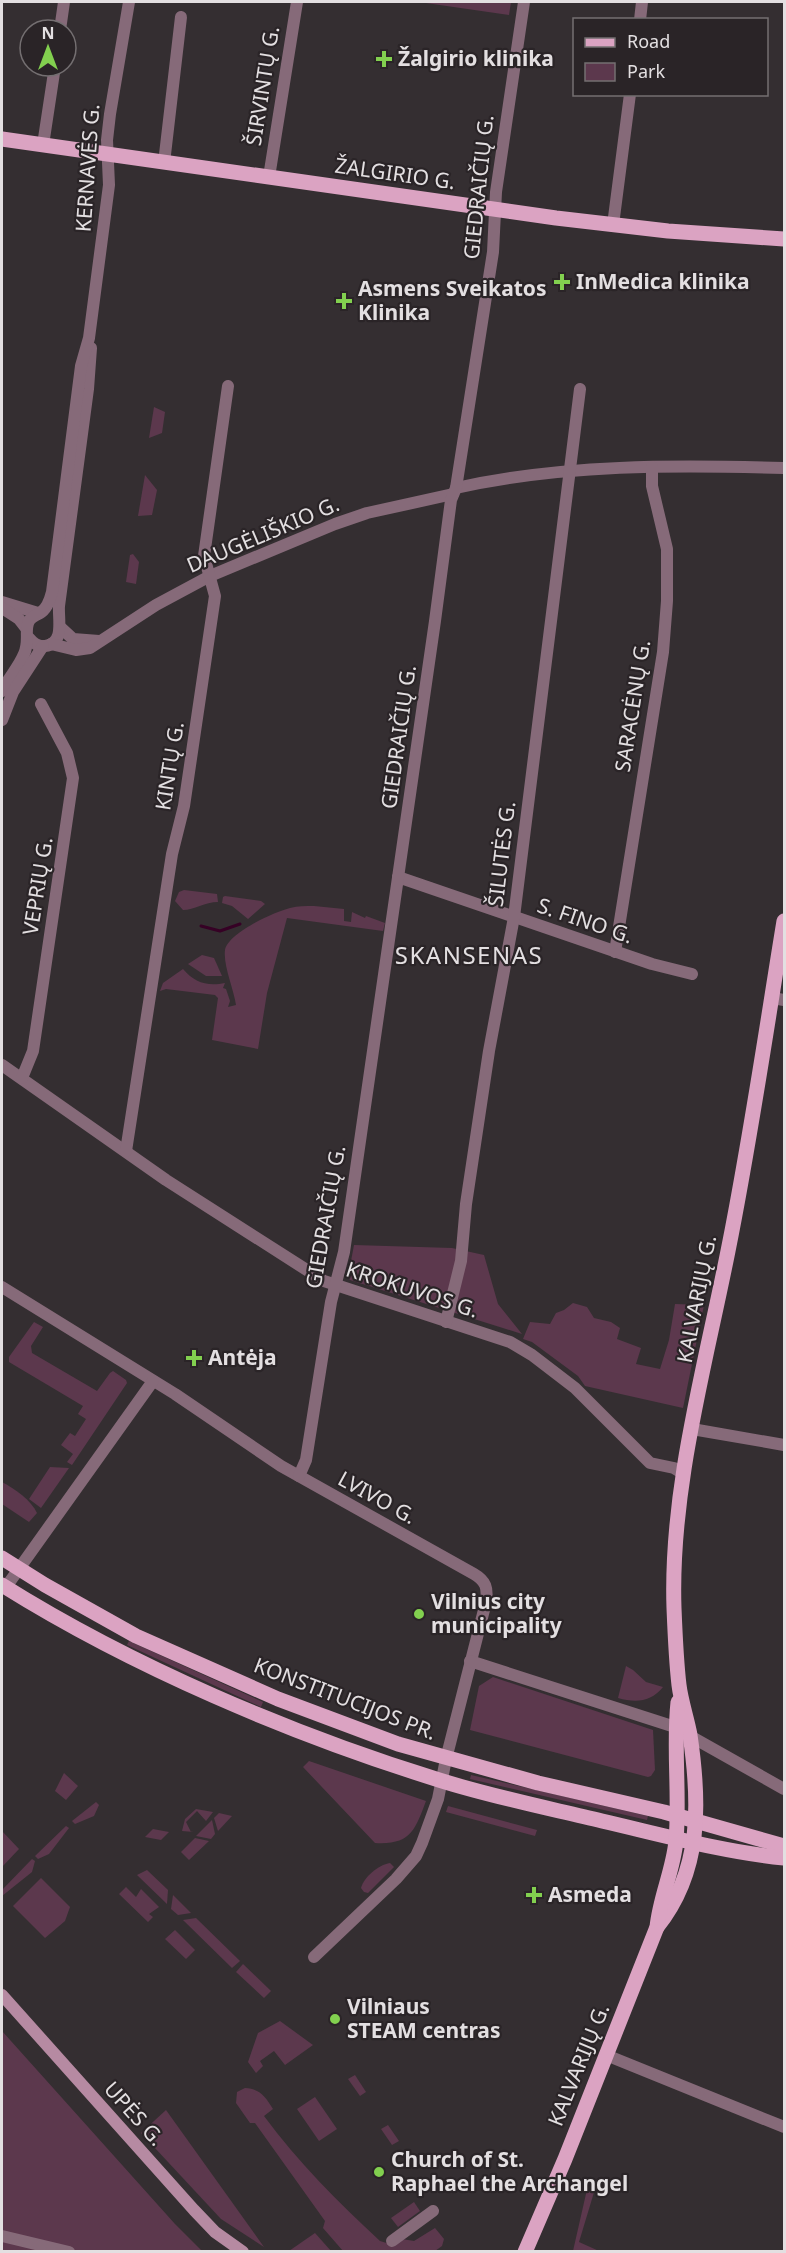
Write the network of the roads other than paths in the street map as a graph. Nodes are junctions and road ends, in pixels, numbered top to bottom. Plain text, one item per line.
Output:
1 (64, 2) edge
2 (129, 2) edge
3 (297, 2) edge
4 (524, 2) edge
5 (642, 2) edge
6 (181, 16) dead end
7 (62, 18) edge
8 (640, 18) edge
9 (53, 78) edge
10 (630, 96) edge
11 (2, 140) edge
12 (44, 145) junction
13 (109, 155) junction
14 (164, 163) junction
15 (269, 177) junction
16 (496, 210) junction
17 (613, 225) junction
18 (784, 239) edge
19 (89, 338) junction
20 (228, 386) dead end
21 (580, 389) dead end
22 (652, 467) junction
23 (784, 468) edge
24 (572, 471) junction
25 (455, 491) junction
26 (210, 576) junction
27 (2, 602) edge
28 (2, 608) edge
29 (39, 613) junction
30 (59, 624) junction
31 (28, 633) junction
32 (99, 641) junction
33 (47, 645) junction
34 (2, 691) edge
35 (41, 704) dead end
36 (2, 720) edge
37 (398, 877) junction
38 (514, 917) junction
39 (784, 921) edge
40 (615, 952) junction
41 (692, 974) dead end
42 (778, 999) edge
43 (2, 1065) edge
44 (22, 1078) junction
45 (126, 1151) junction
46 (336, 1286) junction
47 (2, 1287) edge
48 (446, 1322) junction
49 (153, 1381) junction
50 (692, 1429) junction
51 (784, 1445) edge
52 (684, 1474) junction
53 (299, 1476) junction
54 (2, 1558) edge
55 (19, 1569) junction
56 (4, 1586) edge
57 (470, 1660) junction
58 (679, 1687) junction
59 (675, 1727) junction
60 (690, 1736) junction
61 (446, 1759) junction
62 (441, 1781) junction
63 (784, 1789) edge
64 (677, 1815) junction
65 (696, 1821) junction
66 (676, 1838) junction
67 (694, 1842) junction
68 (784, 1845) edge
69 (784, 1858) edge
70 (657, 1927) junction
71 (314, 1957) dead end
72 (2, 1995) edge
73 (606, 2055) junction
74 (784, 2127) edge
75 (433, 2211) dead end
76 (2, 2236) edge
77 (393, 2241) dead end
78 (234, 2249) edge
79 (69, 2252) edge
80 (525, 2252) edge

1 - 7 street
2 - 13 street, KERNAVĖS G.
3 - 15 street, ŠIRVINTŲ G.
4 - 16 street, GIEDRAIČIŲ G.
5 - 8 street
6 - 14 street
9 - 12 street
10 - 17 street
11 - 12 main road, ŽALGIRIO G.
12 - 13 main road, ŽALGIRIO G.
13 - 14 main road, ŽALGIRIO G.
13 - 19 street, KERNAVĖS G.
14 - 15 main road, ŽALGIRIO G.
15 - 16 main road, ŽALGIRIO G.
16 - 17 main road, ŽALGIRIO G.
16 - 25 street, GIEDRAIČIŲ G.
17 - 18 main road, ŽALGIRIO G.
19 - 29 street, KERNAVĖS G.
19 - 30 street, KERNAVĖS G.
20 - 26 street, KINTŲ G.
21 - 24 street, ŠILUTĖS G.
22 - 23 street, DAUGĖLIŠKIO G.
22 - 24 street, DAUGĖLIŠKIO G.
22 - 40 street, SARACĖNŲ G.
24 - 25 street, DAUGĖLIŠKIO G.
24 - 38 street, ŠILUTĖS G.
25 - 26 street, DAUGĖLIŠKIO G.
25 - 37 street, GIEDRAIČIŲ G.
26 - 32 street, DAUGĖLIŠKIO G.
26 - 45 street, KINTŲ G.
27 - 29 street
28 - 31 street
29 - 30 street
29 - 31 street, KERNAVĖS G.
30 - 32 street
30 - 33 street, KERNAVĖS G.
31 - 33 street
31 - 34 street, KERNAVĖS G.
32 - 33 street, DAUGĖLIŠKIO G.
33 - 36 street, KERNAVĖS G.
35 - 44 street, VEPRIŲ G.
37 - 38 street, S. FINO G.
37 - 46 street, GIEDRAIČIŲ G.
38 - 40 street, S. FINO G.
38 - 48 street, ŠILUTĖS G.
39 - 42 main road, KALVARIJŲ G.
40 - 41 street, S. FINO G.
42 - 50 main road, KALVARIJŲ G.
43 - 44 street, KROKUVOS G.
44 - 45 street, KROKUVOS G.
45 - 46 street, KROKUVOS G.
46 - 48 street, KROKUVOS G.
46 - 53 street, GIEDRAIČIŲ G.
47 - 49 street, LVIVO G.
48 - 52 street, KROKUVOS G.
49 - 53 street, LVIVO G.
49 - 55 street
50 - 51 street
50 - 52 main road, KALVARIJŲ G.
52 - 58 main road, KALVARIJŲ G.
53 - 57 street, LVIVO G.
54 - 55 main road, KONSTITUCIJOS PR.
55 - 56 street
55 - 61 main road, KONSTITUCIJOS PR.
56 - 62 main road, KONSTITUCIJOS PR.
57 - 59 street
57 - 61 street
58 - 59 main road, KALVARIJŲ G.
58 - 60 main road, KALVARIJŲ G.
59 - 64 main road, KALVARIJŲ G.
60 - 63 street
60 - 65 main road, KALVARIJŲ G.
61 - 62 street
61 - 64 main road, KONSTITUCIJOS PR.
62 - 66 main road, KONSTITUCIJOS PR.
62 - 71 street
64 - 65 main road, KONSTITUCIJOS PR.
64 - 66 main road, KALVARIJŲ G.
65 - 67 main road, KALVARIJŲ G.
65 - 68 main road, KONSTITUCIJOS PR.
66 - 67 main road, KONSTITUCIJOS PR.
66 - 70 main road, KALVARIJŲ G.
67 - 69 main road, KONSTITUCIJOS PR.
67 - 70 main road, KALVARIJŲ G.
70 - 73 main road, KALVARIJŲ G.
72 - 78 street, UPĖS G.
73 - 74 street
73 - 80 main road, KALVARIJŲ G.
75 - 77 street
76 - 79 street

